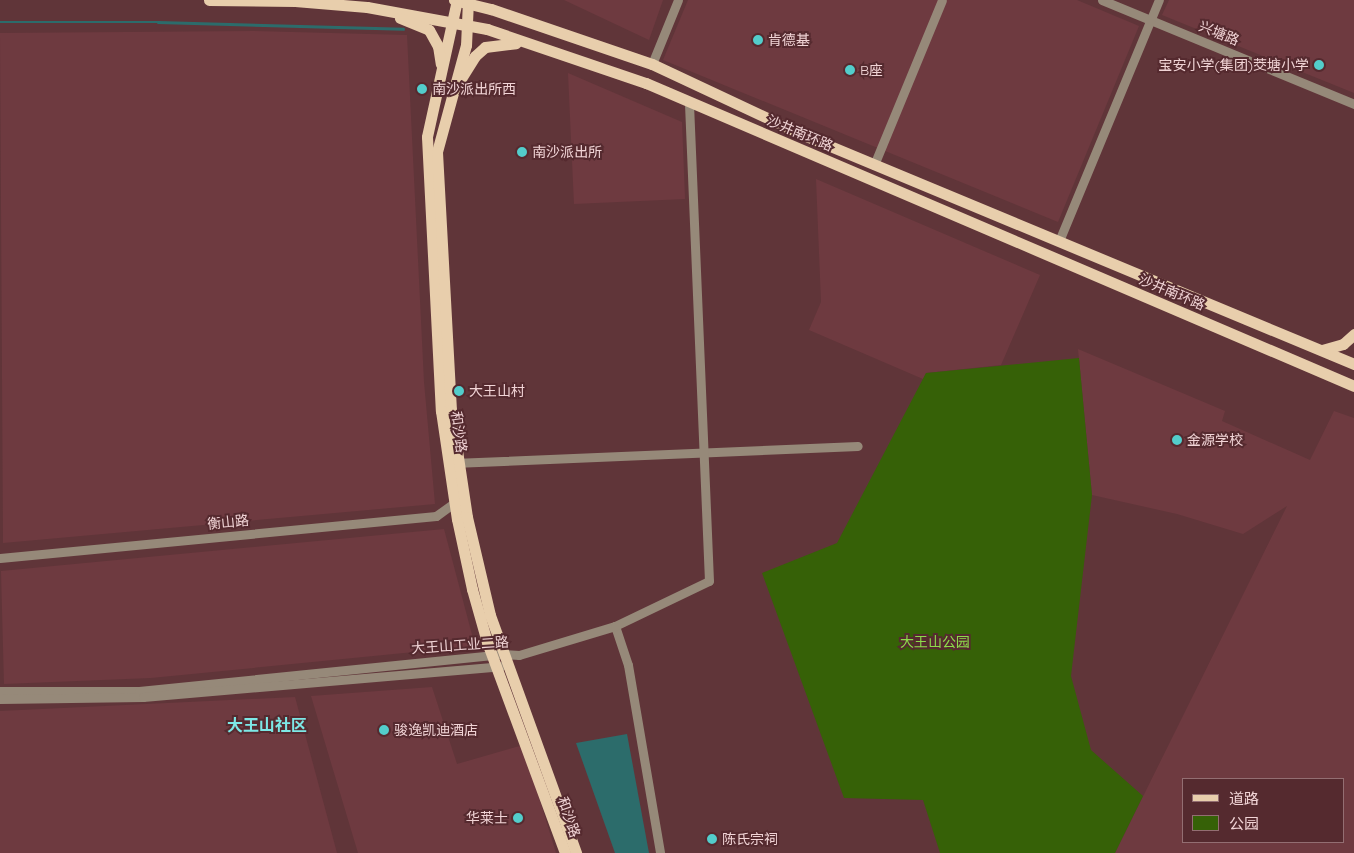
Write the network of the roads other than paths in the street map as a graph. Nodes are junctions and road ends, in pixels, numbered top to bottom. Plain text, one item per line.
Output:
1 (209, 0) edge
2 (678, 0) edge
3 (942, 0) edge
4 (1102, 0) edge
5 (1159, 0) edge
6 (460, 1) edge
7 (362, 7) junction
8 (1151, 20) junction
9 (453, 21) junction
10 (466, 24) junction
11 (527, 43) junction
12 (652, 64) junction
13 (442, 69) junction
14 (450, 97) junction
15 (689, 102) junction
16 (1354, 104) edge
17 (874, 164) junction
18 (1059, 241) junction
19 (1354, 334) edge
20 (1322, 350) junction
21 (1354, 364) edge
22 (1354, 386) edge
23 (858, 446) dead end
24 (704, 452) junction
25 (453, 463) junction
26 (454, 503) junction
27 (0, 558) edge
28 (615, 626) junction
29 (497, 654) junction
30 (519, 655) junction
31 (502, 666) junction
32 (0, 691) edge
33 (0, 699) edge
34 (566, 853) edge
35 (576, 853) edge
36 (660, 853) edge

1 - 7 main road, 沙井南环路
2 - 12 street
3 - 17 street
4 - 8 street, 兴塘路
5 - 8 street
6 - 9 main road, 和沙路
6 - 10 main road, 和沙路
6 - 12 main road, 沙井南环路
7 - 9 main road, 沙井南环路
7 - 13 main road
8 - 16 street, 兴塘路
8 - 18 street
9 - 10 main road, 沙井南环路
9 - 13 main road, 和沙路
10 - 11 main road, 沙井南环路
10 - 14 main road, 和沙路
11 - 14 main road
11 - 15 main road, 沙井南环路
12 - 17 main road, 沙井南环路
13 - 25 main road, 和沙路
14 - 25 main road, 和沙路
15 - 22 main road, 沙井南环路
15 - 24 street
17 - 18 main road, 沙井南环路
18 - 20 main road, 沙井南环路
19 - 20 main road
20 - 21 main road, 沙井南环路
23 - 24 street
24 - 25 street
24 - 28 street
25 - 26 main road, 和沙路
25 - 29 main road, 和沙路
26 - 27 street, 衡山路
26 - 29 main road, 和沙路
28 - 30 street
28 - 36 street
29 - 30 street, 大王山工业二路
29 - 31 main road, 和沙路
29 - 32 street, 大王山工业二路
30 - 31 street, 大王山工业二路
31 - 33 street, 大王山工业二路
31 - 34 main road, 和沙路
31 - 35 main road, 和沙路

